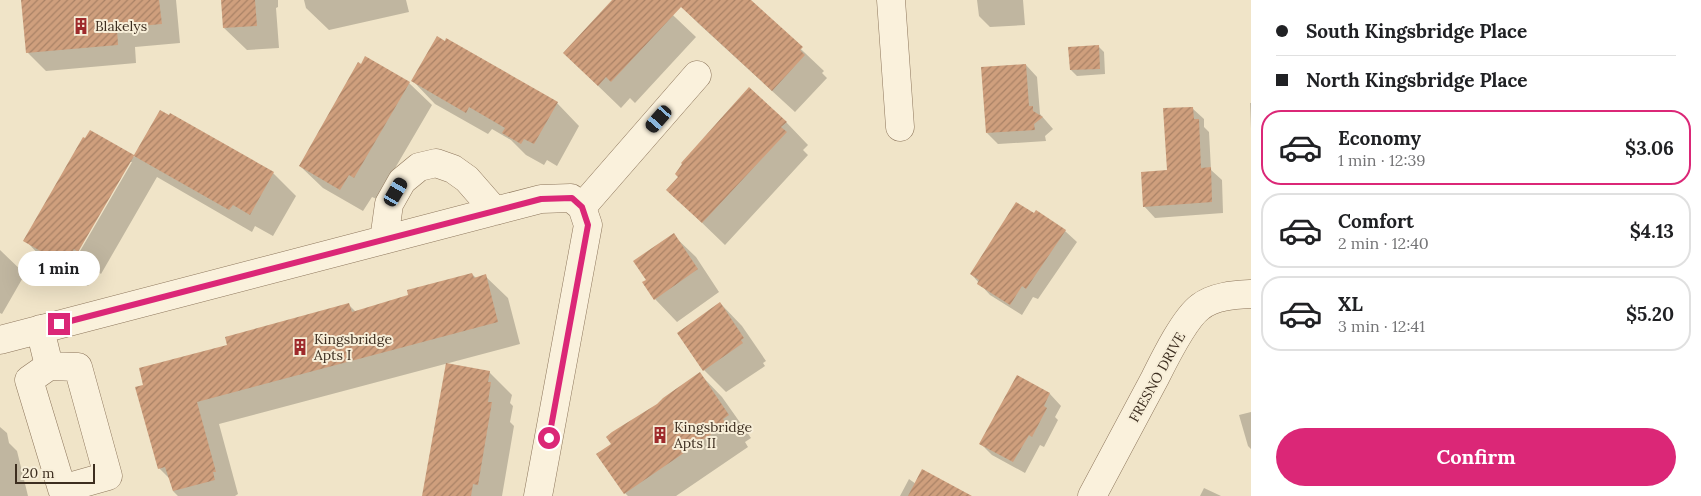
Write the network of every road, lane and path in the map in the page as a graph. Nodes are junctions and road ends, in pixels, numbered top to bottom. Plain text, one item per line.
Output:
1 (891, 0) edge
2 (697, 76) dead end
3 (900, 127) dead end
4 (582, 207) junction
5 (495, 211) junction
6 (384, 240) junction
7 (1251, 294) edge
8 (40, 329) junction
9 (0, 340) edge
10 (49, 366) dead end
11 (538, 496) edge
12 (1092, 496) edge

1 - 3 street
2 - 4 street
4 - 5 street
4 - 11 street
5 - 6 street
5 - 6 street
6 - 8 street
7 - 12 street, FRESNO DRIVE
8 - 9 street
8 - 10 street

